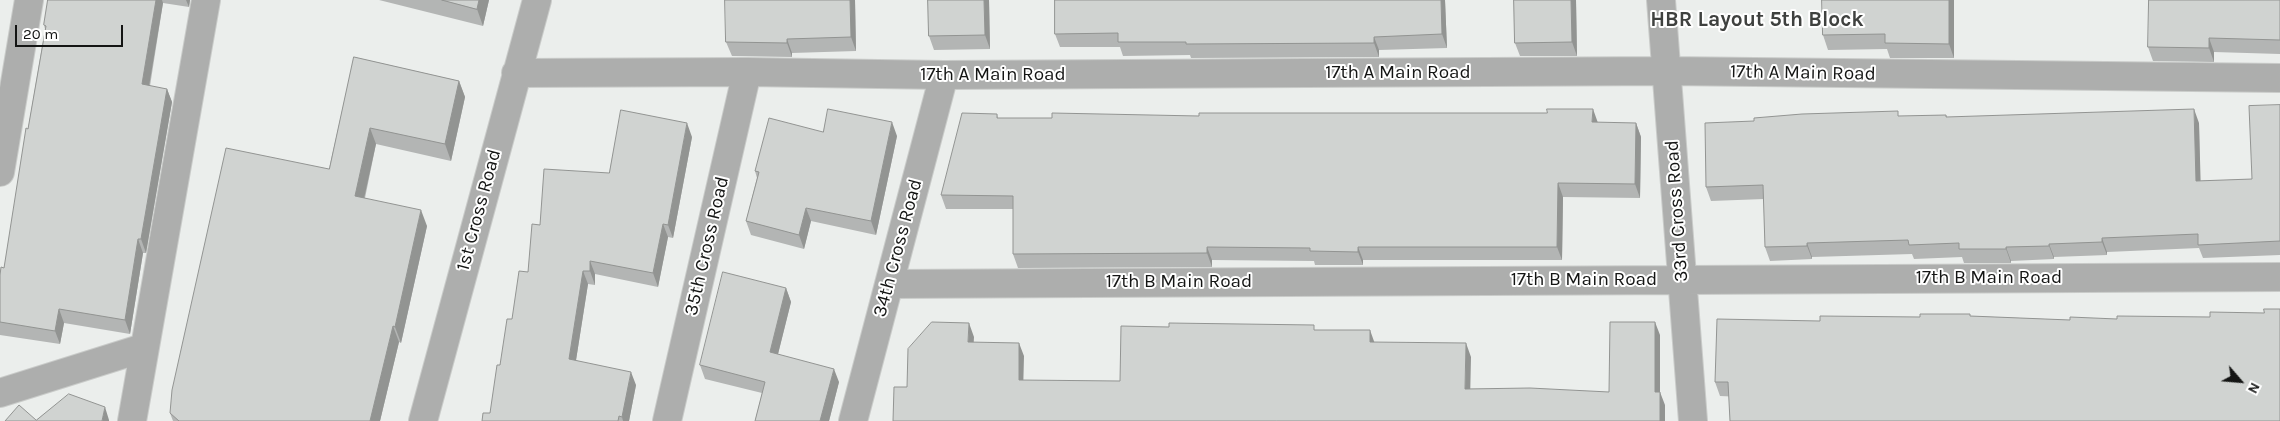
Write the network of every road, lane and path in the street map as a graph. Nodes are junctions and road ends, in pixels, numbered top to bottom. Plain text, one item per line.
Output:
1 (29, 0) edge
2 (206, 0) edge
3 (536, 0) edge
4 (1661, 0) edge
5 (1666, 71) junction
6 (747, 72) junction
7 (516, 73) junction
8 (944, 75) junction
9 (2280, 78) edge
10 (0, 172) edge
11 (2280, 277) edge
12 (1682, 279) junction
13 (889, 284) junction
14 (143, 348) junction
15 (0, 393) edge
16 (132, 421) edge
17 (423, 421) edge
18 (667, 421) edge
19 (853, 421) edge
20 (1693, 421) edge

1 - 10 street
2 - 14 street
3 - 7 street, 1st Cross Road
4 - 5 street, 33rd Cross Road
5 - 8 street, 17th A Main Road
5 - 9 street, 17th A Main Road
5 - 12 street, 33rd Cross Road
6 - 7 street, 17th A Main Road
6 - 8 street, 17th A Main Road
6 - 18 street, 35th Cross Road
7 - 17 street, 1st Cross Road
8 - 13 street, 34th Cross Road
11 - 12 street, 17th B Main Road
12 - 13 street, 17th B Main Road
12 - 20 street, 33rd Cross Road
13 - 19 street, 34th Cross Road
14 - 15 street
14 - 16 street

